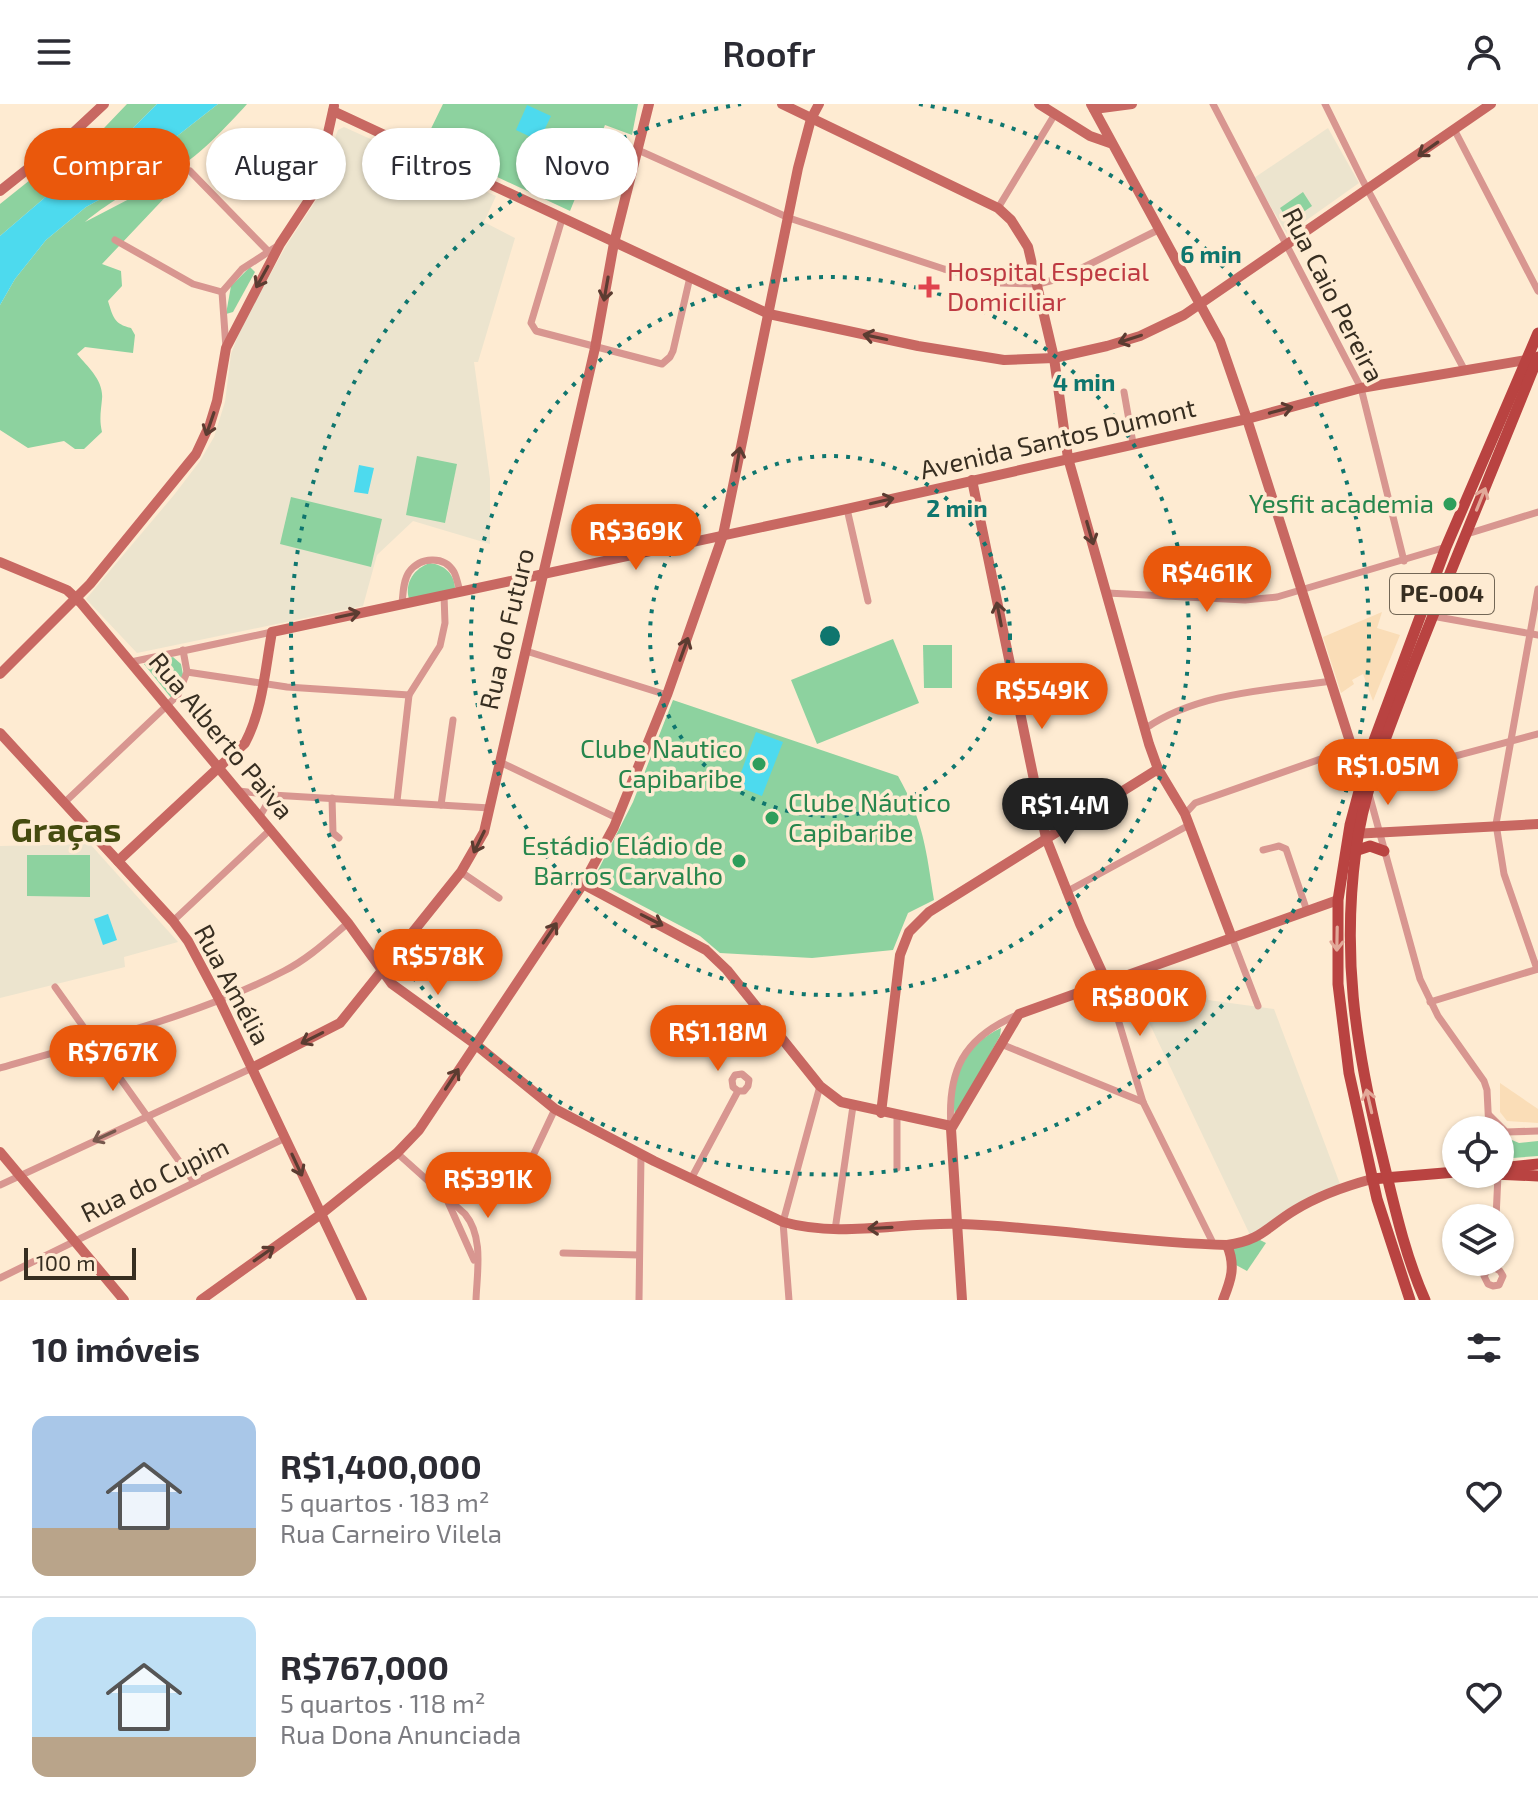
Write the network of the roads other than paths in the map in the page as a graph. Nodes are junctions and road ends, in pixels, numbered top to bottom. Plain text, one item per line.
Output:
1 (104, 104) edge
2 (649, 104) edge
3 (782, 104) edge
4 (819, 104) edge
5 (1039, 104) edge
6 (1132, 104) edge
7 (1213, 104) edge
8 (1325, 104) edge
9 (1491, 104) edge
10 (1092, 106) edge
11 (334, 107) edge
12 (1055, 114) junction
13 (811, 119) junction
14 (1455, 131) junction
15 (1101, 134) junction
16 (638, 150) joint
17 (190, 171) dead end
18 (0, 191) edge
19 (1368, 191) junction
20 (625, 200) edge
21 (998, 208) junction
22 (789, 218) junction
23 (562, 219) junction
24 (1158, 230) junction
25 (115, 240) dead end
26 (614, 243) junction
27 (280, 244) junction
28 (1286, 246) junction
29 (268, 251) junction
30 (690, 277) junction
31 (1038, 284) junction
32 (1537, 287) edge
33 (222, 292) junction
34 (1200, 305) junction
35 (769, 314) junction
36 (1538, 333) edge
37 (226, 348) junction
38 (595, 348) junction
39 (1054, 358) junction
40 (1535, 358) edge
41 (1464, 369) junction
42 (1361, 388) junction
43 (1124, 392) dead end
44 (1247, 419) junction
45 (1133, 443) junction
46 (1068, 458) junction
47 (972, 480) junction
48 (847, 509) junction
49 (1538, 512) edge
50 (1467, 534) junction
51 (723, 535) junction
52 (1446, 547) junction
53 (1404, 561) junction
54 (0, 562) edge
55 (542, 575) junction
56 (1538, 589) edge
57 (460, 591) junction
58 (1302, 591) junction
59 (1107, 593) junction
60 (444, 595) junction
61 (76, 598) junction
62 (868, 601) dead end
63 (402, 604) junction
64 (1432, 616) junction
65 (272, 632) junction
66 (1534, 634) edge
67 (183, 650) junction
68 (526, 651) junction
69 (131, 662) junction
70 (187, 672) junction
71 (0, 674) edge
72 (1331, 681) junction
73 (263, 683) junction
74 (409, 695) junction
75 (667, 695) junction
76 (169, 706) junction
77 (1143, 715) junction
78 (1160, 719) junction
79 (453, 720) dead end
80 (1146, 728) junction
81 (0, 733) edge
82 (1538, 734) edge
83 (1511, 740) junction
84 (1352, 749) junction
85 (1369, 754) junction
86 (500, 762) junction
87 (220, 767) junction
88 (1158, 769) junction
89 (1366, 784) junction
90 (239, 791) junction
91 (272, 795) junction
92 (332, 798) junction
93 (397, 801) junction
94 (1178, 802) junction
95 (64, 803) junction
96 (1195, 803) junction
97 (441, 805) junction
98 (490, 808) junction
99 (1185, 814) junction
100 (260, 816) junction
101 (617, 818) junction
102 (1496, 824) junction
103 (1538, 824) edge
104 (1189, 825) junction
105 (271, 829) junction
106 (1379, 833) junction
107 (1353, 834) junction
108 (339, 838) dead end
109 (1046, 838) junction
110 (1263, 850) dead end
111 (1355, 851) junction
112 (1384, 851) junction
113 (118, 861) junction
114 (461, 872) junction
115 (583, 884) junction
116 (1066, 892) junction
117 (499, 898) dead end
118 (1338, 900) junction
119 (1307, 911) junction
120 (173, 921) junction
121 (348, 923) junction
122 (1232, 938) junction
123 (1537, 969) edge
124 (381, 972) junction
125 (1107, 983) junction
126 (55, 987) dead end
127 (220, 1001) junction
128 (1430, 1002) junction
129 (1258, 1006) dead end
130 (1019, 1014) junction
131 (95, 1040) junction
132 (475, 1044) junction
133 (1001, 1044) junction
134 (0, 1068) edge
135 (252, 1068) junction
136 (820, 1086) junction
137 (738, 1091) dead end
138 (1143, 1102) junction
139 (853, 1106) junction
140 (555, 1109) junction
141 (881, 1113) junction
142 (1488, 1113) junction
143 (897, 1114) junction
144 (148, 1116) junction
145 (1488, 1116) edge
146 (951, 1128) junction
147 (1538, 1131) edge
148 (285, 1138) junction
149 (0, 1152) edge
150 (397, 1153) junction
151 (641, 1155) junction
152 (1538, 1164) edge
153 (1514, 1167) edge
154 (897, 1168) dead end
155 (1442, 1173) edge
156 (1514, 1175) edge
157 (19, 1176) junction
158 (1538, 1176) edge
159 (1388, 1177) junction
160 (691, 1179) junction
161 (1372, 1179) junction
162 (194, 1182) junction
163 (0, 1185) edge
164 (446, 1198) junction
165 (513, 1198) dead end
166 (321, 1214) junction
167 (783, 1222) junction
168 (958, 1224) junction
169 (835, 1230) junction
170 (76, 1241) junction
171 (1214, 1245) junction
172 (1227, 1245) junction
173 (563, 1253) dead end
174 (639, 1255) junction
175 (477, 1266) junction
176 (0, 1278) edge
177 (124, 1300) edge
178 (201, 1300) edge
179 (362, 1300) edge
180 (476, 1300) edge
181 (639, 1300) edge
182 (789, 1300) edge
183 (962, 1300) edge
184 (1223, 1300) edge
185 (1410, 1300) edge
186 (1425, 1300) edge

1 - 18 street
2 - 16 street, Rua do Futuro
3 - 13 street
4 - 13 street
5 - 12 street
6 - 10 street
7 - 28 street, Rua Caio Pereira
8 - 19 street
9 - 14 street
10 - 15 street
11 - 23 street
11 - 27 street
12 - 15 street
12 - 21 street
13 - 21 street
13 - 22 street
14 -> 19 street
14 - 32 street
15 - 24 street
16 - 22 street
17 - 29 street
19 - 28 street
19 - 41 street
20 - 26 street, Rua do Futuro
21 - 31 street
22 - 31 street
22 - 35 street
23 - 26 street
23 - 38 street
24 - 31 street
24 - 34 street
25 - 33 street
26 - 30 street
26 -> 38 street, Rua do Futuro
27 - 29 street
27 -> 37 street
28 - 34 street
28 - 42 street, Rua Caio Pereira
29 - 33 street
30 - 35 street
30 - 38 street
31 - 39 street
33 - 37 street
34 -> 39 street
34 - 44 street
39 -> 35 street
51 -> 35 street
36 - 40 main road, PE-004
37 -> 61 street
38 - 55 street, Rua do Futuro
39 - 46 street
40 - 41 street, Avenida Santos Dumont
50 -> 40 main road, PE-004
40 - 52 main road, PE-004
41 - 42 street, Avenida Santos Dumont
44 -> 42 street, Avenida Santos Dumont
42 - 53 street, Rua Caio Pereira
43 - 45 street
44 - 45 street, Avenida Santos Dumont
44 - 58 street
45 - 46 street, Avenida Santos Dumont
46 - 47 street, Avenida Santos Dumont
46 -> 59 street
48 -> 47 street, Avenida Santos Dumont
109 -> 47 street
48 - 51 street, Avenida Santos Dumont
48 - 62 street
49 - 50 street
50 - 64 main road, PE-004
51 - 55 street, Avenida Santos Dumont
75 -> 51 street
52 - 53 street
52 - 85 main road, PE-004
53 - 58 street
54 - 61 street, Rua Alberto Paiva
55 - 57 street, Avenida Santos Dumont
55 - 68 street, Rua do Futuro
56 - 66 street
57 - 60 street, Avenida Santos Dumont
57 - 63 street
58 - 59 street
58 - 72 street
59 - 77 street
60 - 63 street, Avenida Santos Dumont
60 - 74 street
61 - 69 street, Rua Alberto Paiva
61 - 71 street
65 -> 63 street, Avenida Santos Dumont
64 - 66 street
64 - 89 main road, PE-004
65 - 67 street
65 - 73 street
66 - 83 street
67 - 69 street
67 - 70 street
68 - 75 street
68 - 86 street, Rua do Futuro
69 - 76 street, Rua Alberto Paiva
70 - 73 street
70 - 76 street
72 - 78 street
72 - 84 street
73 - 74 street
73 - 87 street
74 - 93 street
75 - 101 street
76 - 87 street, Rua Alberto Paiva
76 - 95 street
77 - 78 street
77 - 80 street
78 - 80 street
79 - 97 street
80 - 88 street
81 - 95 street, Rua Amélia
82 - 83 street
83 - 89 street
83 - 102 street
84 - 85 street
84 - 89 street
84 - 96 street
85 - 89 main road, PE-004
86 - 98 street, Rua do Futuro
86 - 101 street
87 - 90 street, Rua Alberto Paiva
87 - 113 street
88 - 94 street
88 - 109 street
89 - 106 street
89 - 107 main road, PE-004
90 - 91 street
90 - 100 street, Rua Alberto Paiva
91 - 92 street
91 - 100 street
92 - 93 street
92 - 108 street
93 - 97 street
94 - 96 street
94 - 99 street
95 - 113 street, Rua Amélia
96 - 99 street
97 - 98 street
98 -> 114 street, Rua do Futuro
99 - 104 street
100 - 105 street, Rua Alberto Paiva
101 - 115 street
102 - 103 street
102 - 106 street
102 - 123 street
104 - 116 street
104 - 122 street
105 - 120 street
105 - 121 street, Rua Alberto Paiva
106 - 107 street
106 - 112 street
107 - 111 main road, PE-004
107 - 118 main road, PE-004
109 - 116 street
109 - 141 street
110 - 119 street
111 - 112 main road
159 -> 111 main road, PE-004
112 - 128 street
113 - 120 street, Rua Amélia
114 - 117 street
114 - 124 street, Rua do Futuro
132 -> 115 street
115 -> 136 street
116 - 125 street
118 - 119 street
118 -> 161 main road, PE-004
119 - 122 street
120 - 127 street, Rua Amélia
121 - 124 street, Rua Alberto Paiva
121 - 127 street
122 - 125 street
122 - 129 street
123 - 128 street
124 - 132 street, Rua Alberto Paiva
124 -> 135 street, Rua do Futuro
125 - 130 street
125 - 138 street
126 - 131 street
127 - 131 street
127 - 135 street, Rua Amélia
128 - 142 street
130 - 133 street
130 - 146 street
131 - 134 street
131 - 144 street
132 - 140 street, Rua Alberto Paiva
150 -> 132 street
133 - 138 street
133 - 146 street
135 - 144 street
135 - 148 street, Rua Amélia
136 - 139 street
136 - 167 street
137 - 160 street
138 - 171 street
139 - 141 street
139 - 169 street
140 - 151 street, Rua Alberto Paiva
140 - 165 street
141 - 143 street
142 - 145 street
142 - 147 street
143 - 146 street
143 - 154 street
144 -> 157 street
144 - 162 street
146 - 168 street
148 - 162 street, Rua do Cupim
148 -> 166 street, Rua Amélia
149 - 157 street
150 - 164 street
150 - 166 street
151 - 160 street, Rua Alberto Paiva
151 - 174 street
152 - 153 main road
155 - 159 main road
156 - 158 main road
157 - 163 street
157 - 170 street
159 - 161 main road
159 - 186 main road, PE-004
160 - 167 street, Rua Alberto Paiva
161 - 172 street, Rua Alberto Paiva
161 - 185 main road, PE-004
162 - 170 street, Rua do Cupim
164 - 175 street
164 - 175 street
178 -> 166 street
166 - 179 street, Rua Amélia
167 - 169 street, Rua Alberto Paiva
167 - 182 street
168 -> 169 street, Rua Alberto Paiva
168 - 171 street, Rua Alberto Paiva
168 - 183 street
170 - 176 street, Rua do Cupim
170 - 177 street
171 - 172 street, Rua Alberto Paiva
172 - 184 street
173 - 174 street
174 - 181 street
175 - 180 street

